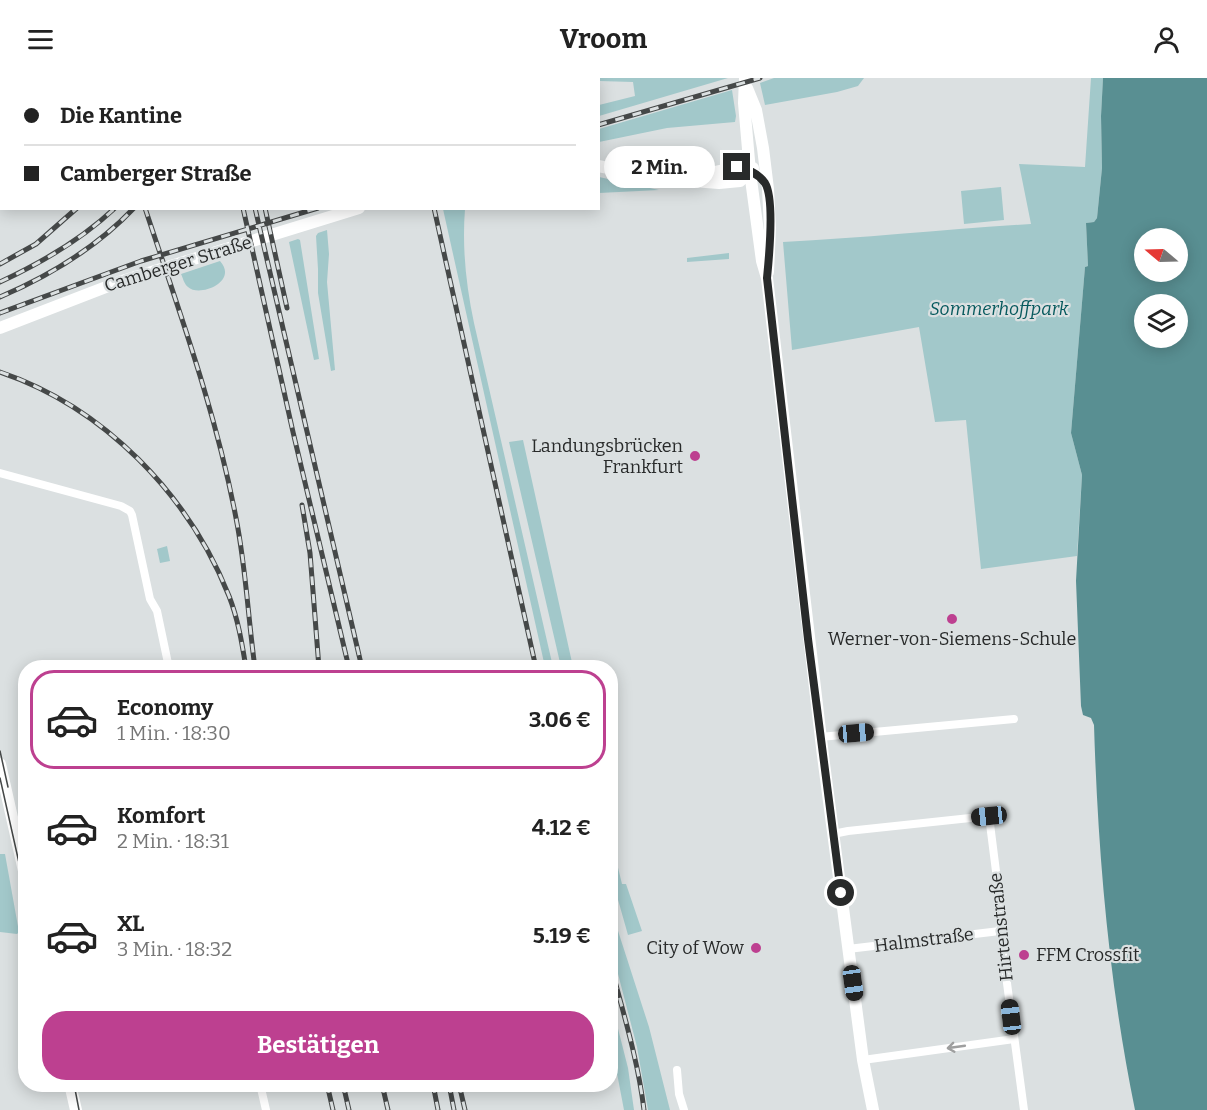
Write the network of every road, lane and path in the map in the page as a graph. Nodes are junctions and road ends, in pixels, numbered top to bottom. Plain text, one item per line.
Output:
1 (745, 81) edge
2 (763, 149) junction
3 (749, 157) junction
4 (600, 166) edge
5 (738, 167) junction
6 (750, 172) junction
7 (678, 180) junction
8 (740, 181) junction
9 (752, 187) junction
10 (768, 189) junction
11 (353, 210) edge
12 (756, 222) junction
13 (770, 228) junction
14 (767, 278) junction
15 (0, 328) edge
16 (0, 473) edge
17 (167, 660) edge
18 (1014, 719) dead end
19 (820, 737) junction
20 (0, 764) edge
21 (833, 834) junction
22 (18, 844) edge
23 (1000, 931) junction
24 (848, 949) junction
25 (1014, 1039) junction
26 (863, 1060) junction
27 (677, 1070) dead end
28 (72, 1092) edge
29 (262, 1092) edge
30 (76, 1110) edge
31 (266, 1110) edge
32 (684, 1110) edge
33 (873, 1110) edge
34 (1024, 1110) edge

1 - 2 main road
1 - 3 main road
2 - 6 main road
2 - 10 main road
3 - 5 main road
3 - 6 main road
4 - 7 main road
5 - 6 main road
5 - 7 main road
6 - 8 main road
6 - 9 main road
6 - 10 main road
7 - 8 main road
8 - 9 main road
9 - 12 main road
10 - 13 main road
11 - 15 main road, Camberger Straße
12 - 13 main road
12 - 14 main road
13 - 14 main road
14 - 19 main road
16 - 17 street
18 - 19 street
19 - 21 main road
20 - 22 main road
21 - 23 street, Hirtenstraße
21 - 24 main road
23 - 24 street, Halmstraße
23 - 25 street, Hirtenstraße
24 - 26 main road
25 -> 26 street
25 - 34 street, Hirtenstraße
26 - 33 main road
27 - 32 street
28 - 30 main road
29 - 31 street

